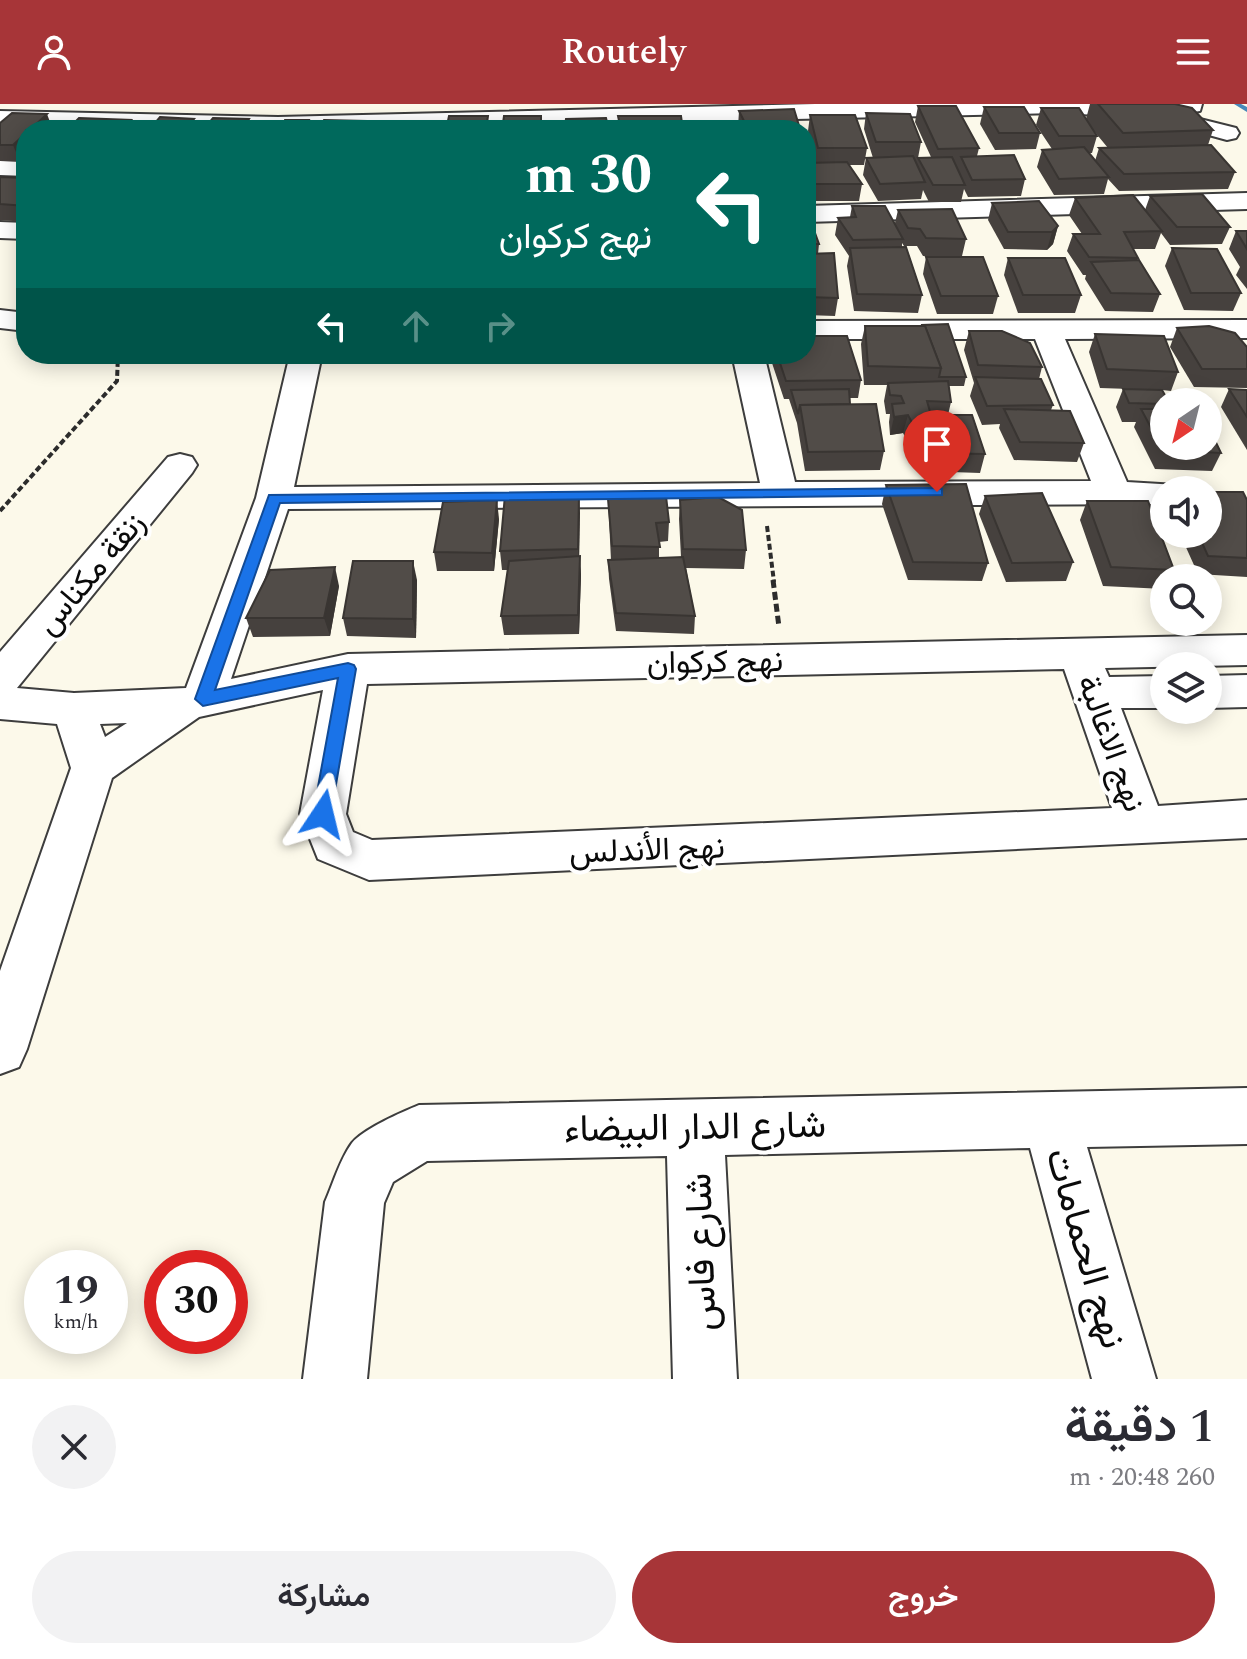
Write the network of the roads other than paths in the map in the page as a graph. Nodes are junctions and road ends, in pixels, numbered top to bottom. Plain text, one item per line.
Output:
1 (13, 104) edge
2 (1081, 104) edge
3 (1190, 105) edge
4 (1056, 106) junction
5 (1139, 110) junction
6 (165, 113) edge
7 (0, 118) edge
8 (237, 120) edge
9 (755, 120) edge
10 (1227, 133) junction
11 (1247, 151) edge
12 (1247, 201) edge
13 (816, 213) edge
14 (1046, 329) junction
15 (1247, 329) edge
16 (816, 330) edge
17 (304, 364) edge
18 (750, 364) edge
19 (180, 465) dead end
20 (1114, 493) junction
21 (1150, 493) edge
22 (771, 494) junction
23 (274, 498) junction
24 (1247, 650) edge
25 (1079, 652) junction
26 (348, 669) junction
27 (0, 680) edge
28 (1247, 691) edge
29 (1150, 692) edge
30 (1222, 692) edge
31 (1095, 693) junction
32 (195, 702) junction
33 (0, 703) edge
34 (74, 709) junction
35 (93, 768) junction
36 (1247, 819) edge
37 (1142, 826) junction
38 (0, 1049) edge
39 (1247, 1116) edge
40 (1050, 1118) junction
41 (695, 1126) junction
42 (335, 1379) edge
43 (705, 1379) edge
44 (1124, 1379) edge

1 - 7 street
2 - 4 street
3 - 5 street
3 - 10 street
4 - 5 street
4 - 9 street
5 - 10 street
6 - 7 street
6 - 8 street
10 - 11 street
12 - 13 street
14 - 15 street
14 - 16 street
14 - 20 street
17 - 23 street
18 - 22 street
19 - 27 street, زنقة مكناس
20 - 21 street
20 - 22 street
22 - 23 street
23 - 32 street
24 - 25 street, نهج كركوان
25 - 26 street, نهج كركوان
25 - 31 street, نهج الاغالبة
26 - 32 street, نهج كركوان
26 - 37 street, نهج الأندلس
28 - 30 street
29 - 31 street
31 - 37 street, نهج الاغالبة
32 - 34 street
32 - 35 street
33 - 34 street
34 - 35 street
35 - 38 street
36 - 37 street, نهج الاغالبة
39 - 40 street, شارع الدار البيضاء
40 - 41 street, شارع الدار البيضاء
40 - 44 street, نهج الحمامات
41 - 42 street, شارع الدار البيضاء
41 - 43 street, شارع فاس

